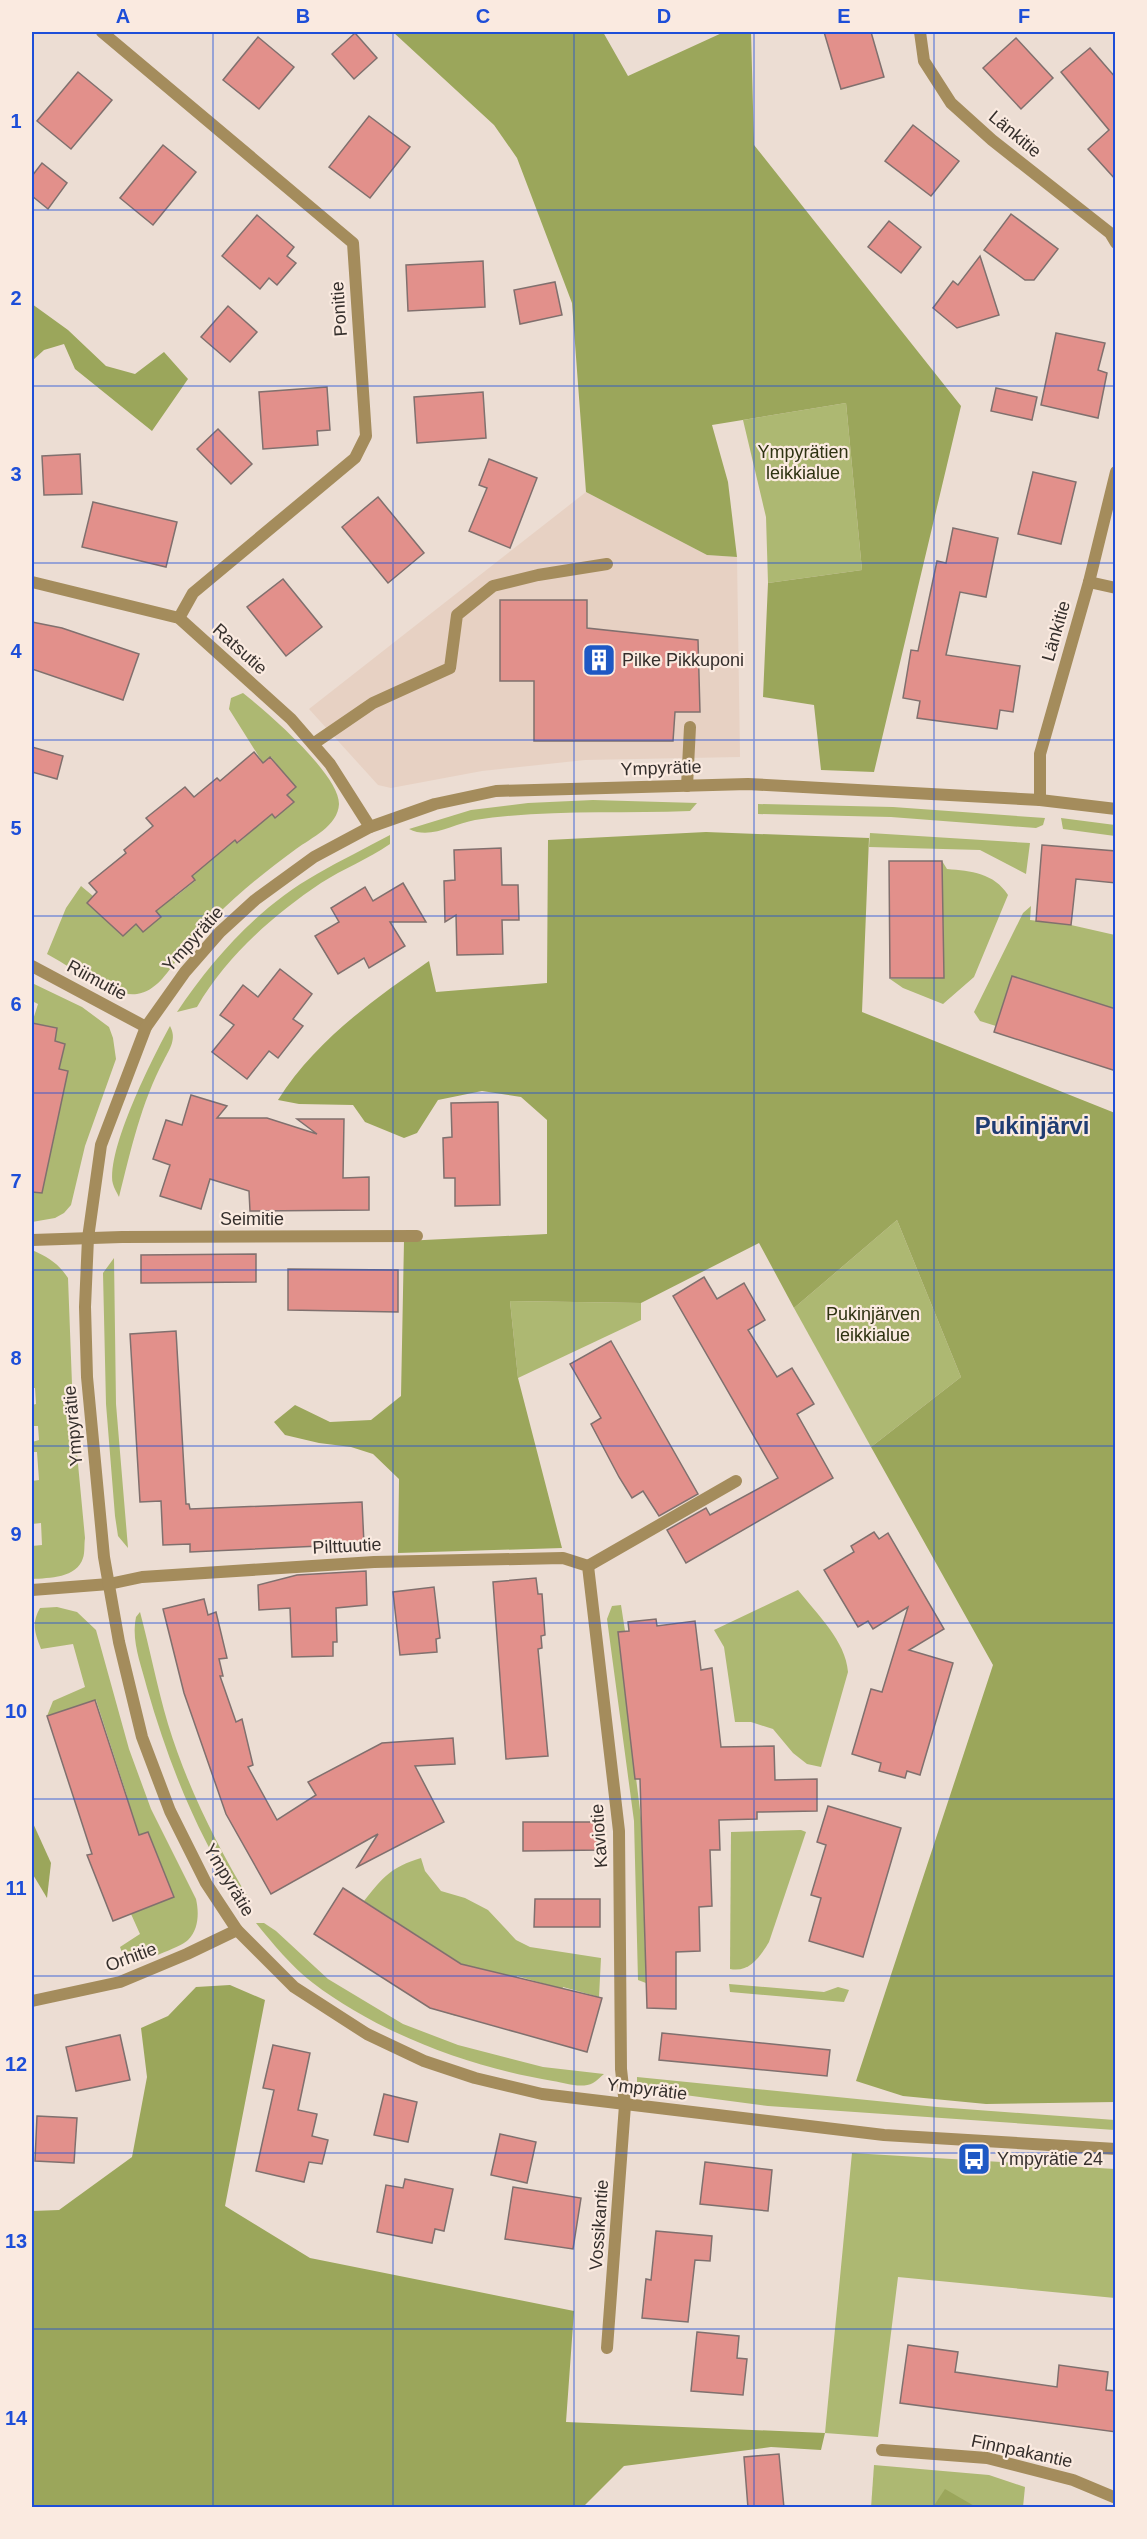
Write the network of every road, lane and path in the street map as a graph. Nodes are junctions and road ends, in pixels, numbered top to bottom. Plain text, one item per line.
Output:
1 (102, 32) edge
2 (920, 32) edge
3 (1116, 243) edge
4 (1116, 472) edge
5 (607, 564) dead end
6 (32, 582) edge
7 (1089, 582) junction
8 (1116, 588) edge
9 (179, 618) junction
10 (690, 727) dead end
11 (313, 744) junction
12 (687, 786) junction
13 (1040, 800) junction
14 (1116, 809) edge
15 (370, 827) junction
16 (32, 966) edge
17 (146, 1027) junction
18 (417, 1236) dead end
19 (88, 1238) junction
20 (32, 1240) edge
21 (736, 1481) dead end
22 (588, 1566) junction
23 (109, 1584) junction
24 (32, 1590) edge
25 (237, 1930) junction
26 (32, 2001) edge
27 (625, 2105) junction
28 (1116, 2149) edge
29 (607, 2348) dead end
30 (882, 2450) dead end
31 (1116, 2498) edge

1 - 9 street, Ponitie
2 - 3 street, Länkitie
4 - 7 street, Länkitie
5 - 11 street
6 - 9 street, Ratsutie
7 - 8 street
7 - 13 street, Länkitie
9 - 11 street, Ratsutie
10 - 12 street
11 - 15 street, Ratsutie
12 - 13 street, Ympyrätie
12 - 15 street, Ympyrätie
13 - 14 street, Ympyrätie
15 - 17 street, Ympyrätie
16 - 17 street, Riimutie
17 - 19 street, Ympyrätie
18 - 19 street, Seimitie
19 - 20 street, Seimitie
19 - 23 street, Ympyrätie
21 - 22 street
22 - 23 street, Pilttuutie
22 - 27 street, Kaviotie
23 - 24 street, Pilttuutie
23 - 25 street, Ympyrätie
25 - 26 street, Orhitie
25 - 27 street, Ympyrätie
27 - 28 street, Ympyrätie
27 - 29 street, Vossikantie
30 - 31 street, Finnpakantie

